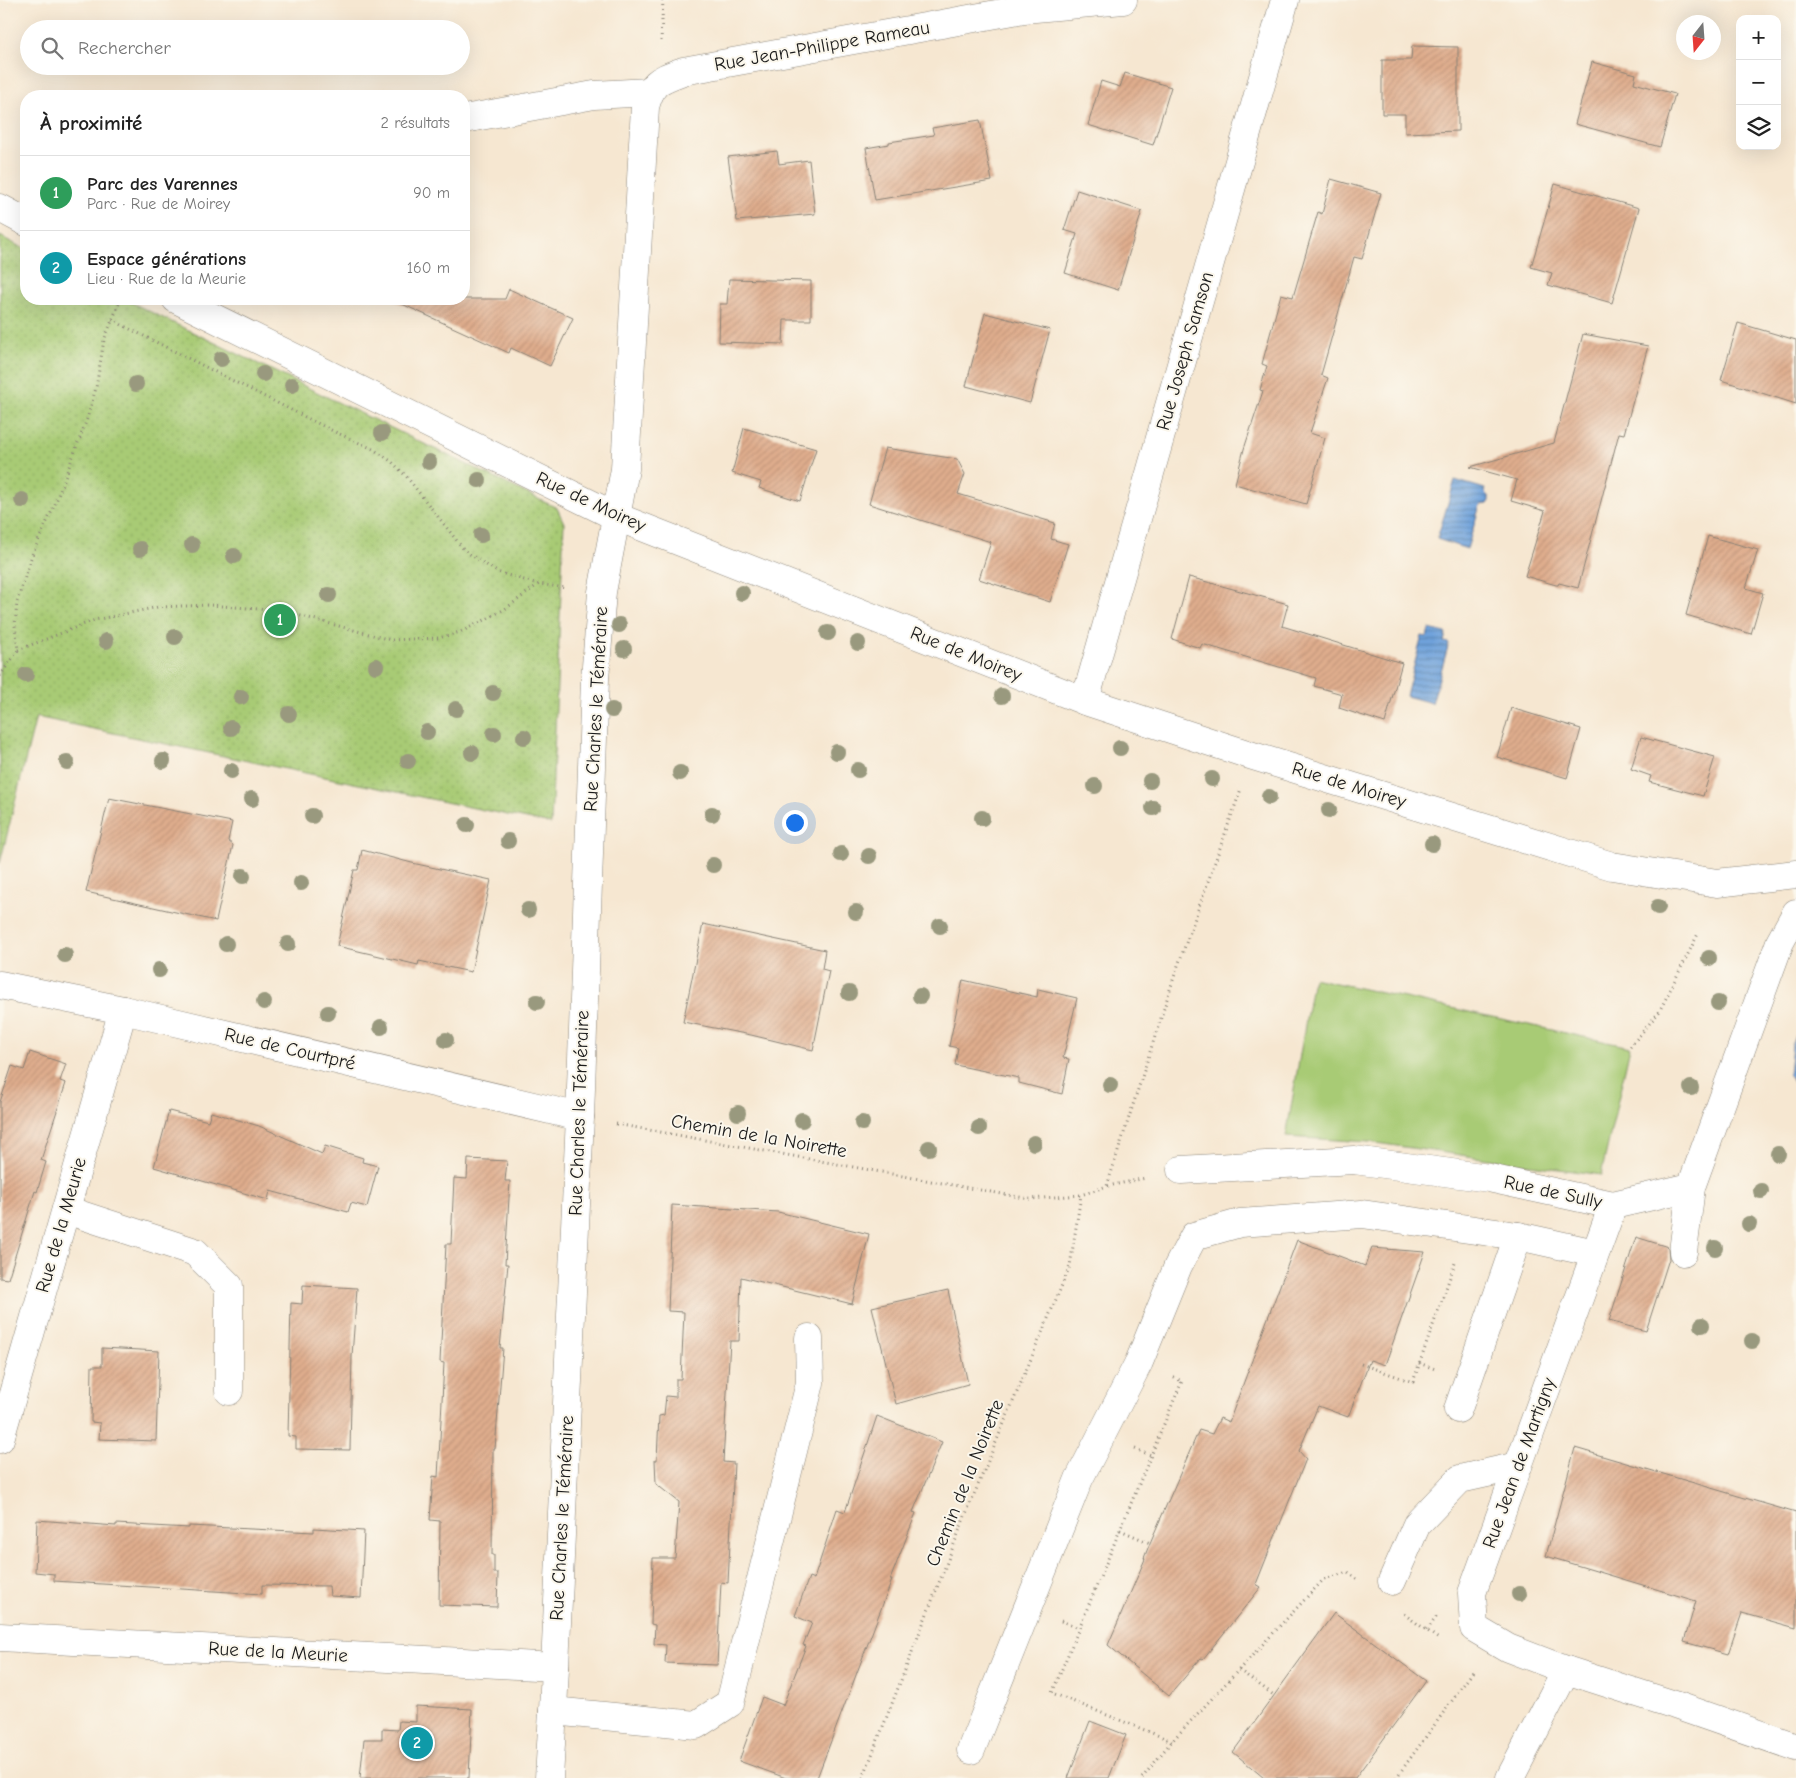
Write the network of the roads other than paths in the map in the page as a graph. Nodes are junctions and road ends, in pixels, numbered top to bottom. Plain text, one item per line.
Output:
1 (1122, 0) edge
2 (1284, 0) edge
3 (649, 92) junction
4 (470, 118) edge
5 (188, 305) edge
6 (617, 517) junction
7 (1085, 701) junction
8 (1796, 874) edge
9 (1796, 913) edge
10 (0, 985) edge
11 (123, 1010) junction
12 (580, 1117) junction
13 (1181, 1170) dead end
14 (1691, 1187) junction
15 (1613, 1205) junction
16 (66, 1210) junction
17 (1518, 1236) junction
18 (1683, 1252) dead end
19 (1595, 1254) junction
20 (809, 1338) dead end
21 (230, 1391) dead end
22 (1458, 1409) dead end
23 (0, 1440) edge
24 (1518, 1466) junction
25 (1392, 1580) dead end
26 (0, 1637) edge
27 (555, 1667) junction
28 (1566, 1670) junction
29 (553, 1711) junction
30 (1796, 1747) edge
31 (971, 1750) dead end
32 (549, 1778) edge
33 (1510, 1778) edge

1 - 3 street, Rue Jean-Philippe Rameau
2 - 7 street, Rue Joseph Samson
3 - 4 street
3 - 6 street
5 - 6 street, Rue de Moirey
6 - 7 street, Rue de Moirey
6 - 12 street, Rue Charles le Téméraire
7 - 8 street, Rue de Moirey
9 - 14 street
10 - 11 street, Rue de Courtpré
11 - 12 street, Rue de Courtpré
11 - 16 street, Rue de la Meurie
12 - 27 street, Rue Charles le Téméraire
13 - 15 street, Rue de Sully
14 - 15 street, Rue de Sully
14 - 18 street
15 - 19 street, Rue Jean de Martigny
16 - 21 street
16 - 23 street, Rue de la Meurie
17 - 19 street
17 - 22 street
17 - 31 street
19 - 24 street, Rue Jean de Martigny
20 - 29 street
24 - 25 street
24 - 28 street, Rue Jean de Martigny
26 - 27 street, Rue de la Meurie
27 - 29 street, Rue Charles le Téméraire
28 - 30 street
28 - 33 street
29 - 32 street, Rue Charles le Téméraire

